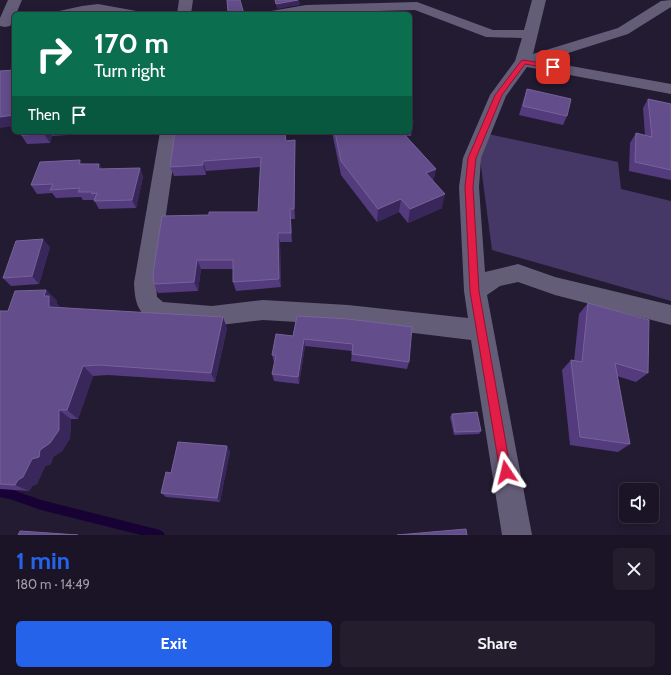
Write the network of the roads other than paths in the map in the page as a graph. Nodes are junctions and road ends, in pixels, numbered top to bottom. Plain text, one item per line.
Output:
1 (15, 0) edge
2 (63, 0) edge
3 (186, 0) edge
4 (539, 0) edge
5 (671, 4) edge
6 (80, 9) junction
7 (70, 12) edge
8 (122, 12) edge
9 (184, 12) edge
10 (288, 12) edge
11 (6, 23) edge
12 (531, 34) junction
13 (523, 62) junction
14 (671, 89) edge
15 (169, 134) edge
16 (475, 291) junction
17 (671, 314) edge
18 (480, 330) junction
19 (517, 535) edge

1 - 11 street
2 - 6 street
3 - 9 street
4 - 12 street
5 - 13 street
6 - 7 street
6 - 8 street
10 - 12 street
12 - 13 street
13 - 14 street
13 - 16 street
15 - 18 street
16 - 17 street
16 - 18 street
18 - 19 street

